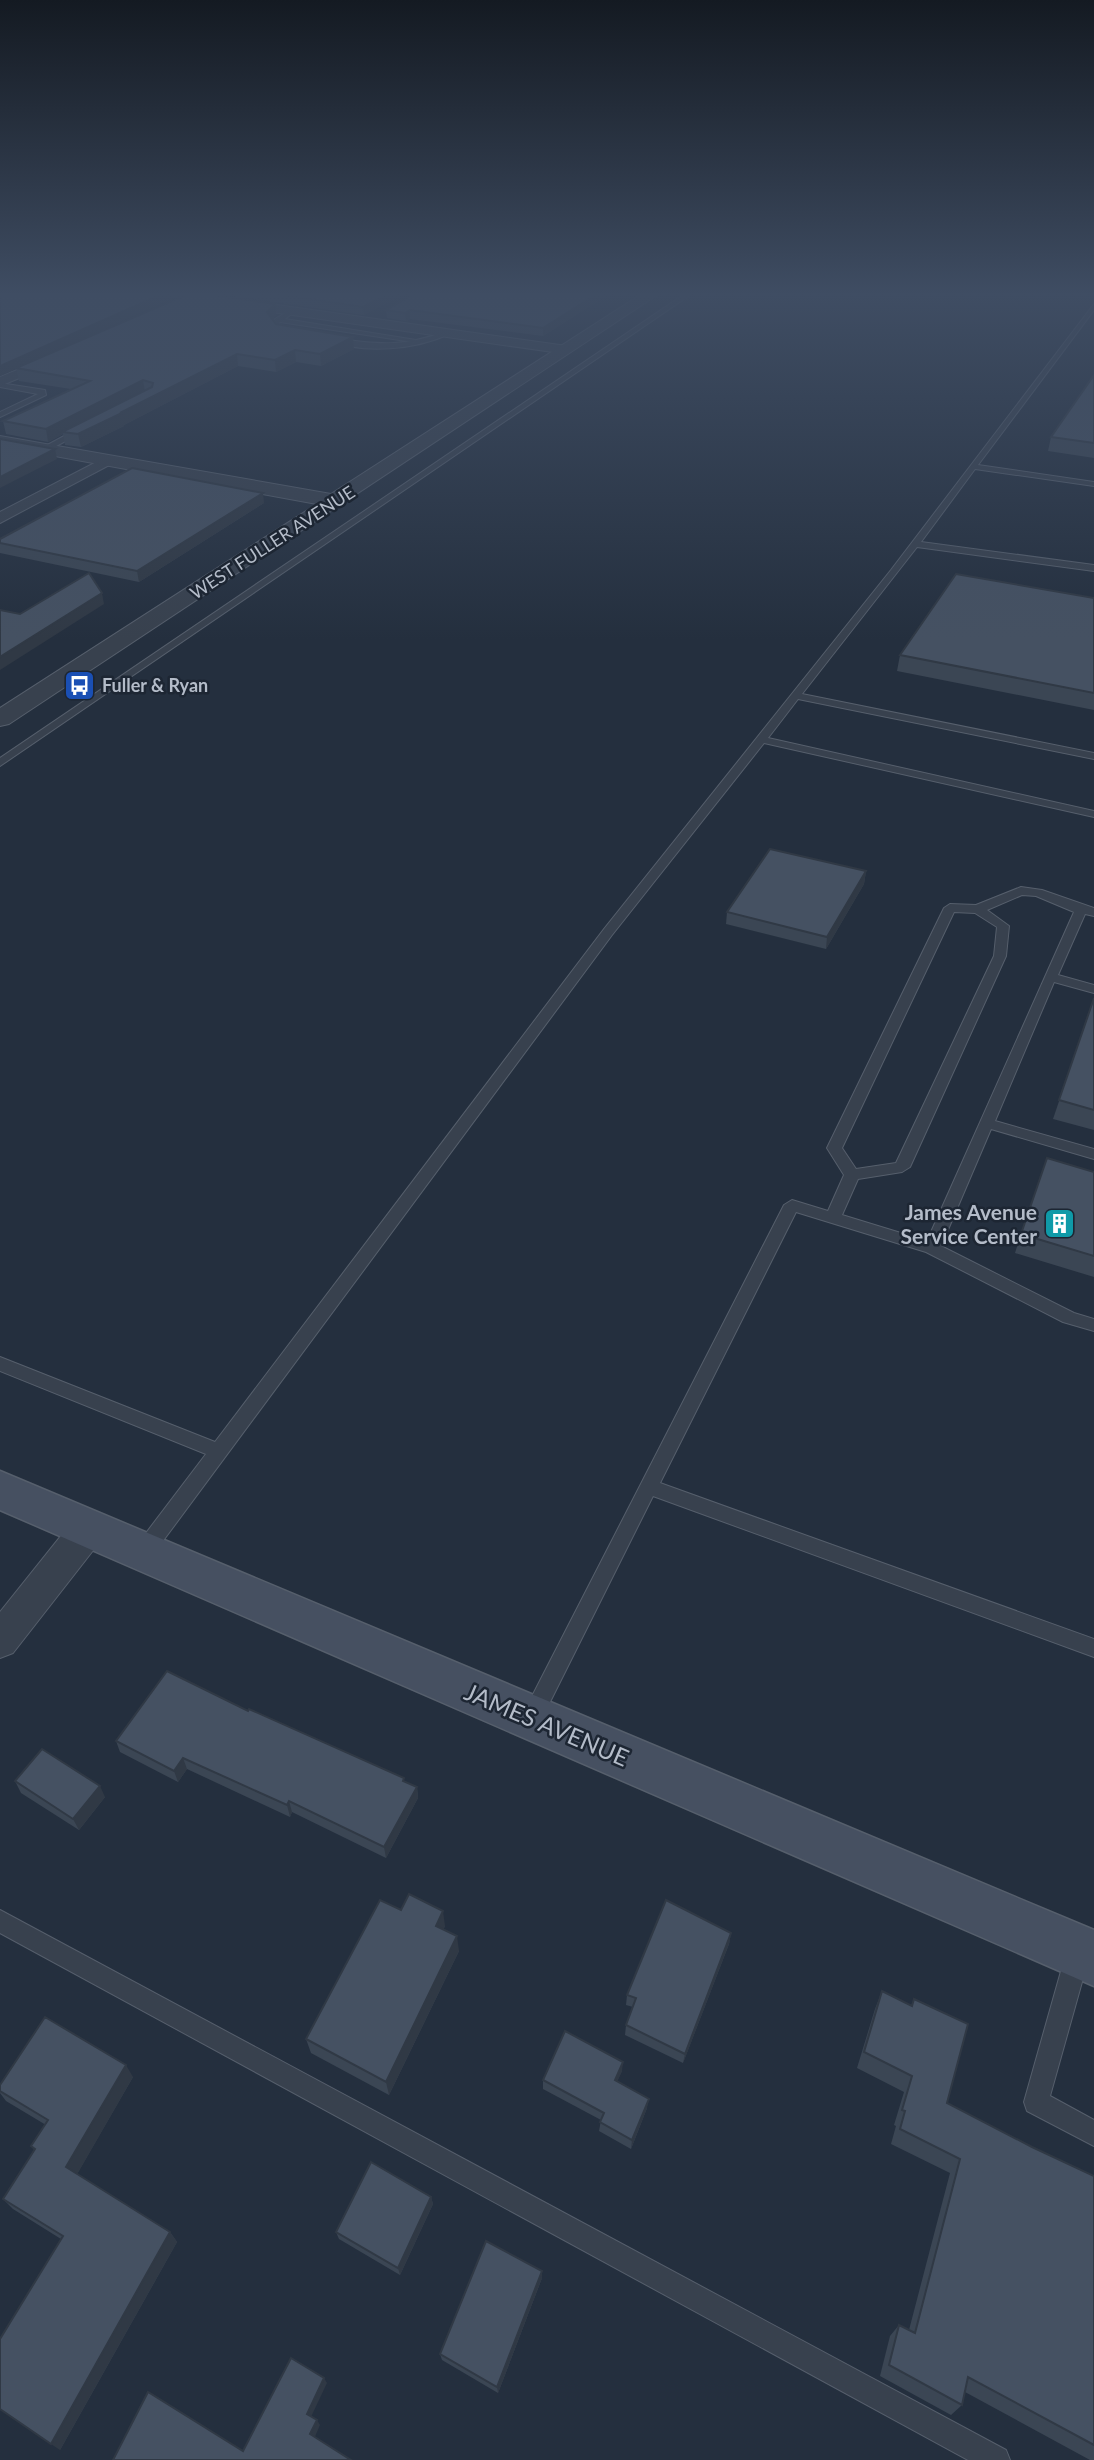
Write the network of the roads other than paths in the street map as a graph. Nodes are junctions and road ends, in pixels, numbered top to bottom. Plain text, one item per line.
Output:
1 (474, 410) edge
2 (518, 410) edge
3 (1019, 410) edge
4 (91, 425) edge
5 (0, 441) edge
6 (44, 449) junction
7 (108, 460) junction
8 (975, 467) junction
9 (1094, 484) edge
10 (335, 502) junction
11 (0, 518) edge
12 (916, 544) junction
13 (1094, 568) edge
14 (797, 696) junction
15 (0, 719) edge
16 (760, 739) junction
17 (1094, 756) edge
18 (0, 763) edge
19 (1094, 814) edge
20 (978, 909) junction
21 (1087, 911) edge
22 (1050, 978) junction
23 (1094, 989) edge
24 (986, 1123) junction
25 (1094, 1153) edge
26 (852, 1175) junction
27 (833, 1218) junction
28 (932, 1248) junction
29 (1094, 1325) edge
30 (0, 1364) edge
31 (220, 1452) junction
32 (649, 1487) junction
33 (0, 1490) edge
34 (89, 1528) junction
35 (144, 1551) junction
36 (0, 1641) edge
37 (1094, 1648) edge
38 (532, 1718) junction
39 (0, 1922) edge
40 (1086, 1955) edge
41 (1094, 2134) edge
42 (996, 2460) edge

1 - 10 street, WEST FULLER AVENUE
2 - 18 lane
3 - 8 lane
4 - 6 lane
5 - 6 street
6 - 7 street
7 - 10 street
7 - 11 street
8 - 9 lane
8 - 12 lane
10 - 15 street, WEST FULLER AVENUE
12 - 13 lane
12 - 14 lane
14 - 16 lane
14 - 17 lane
16 - 19 lane
16 - 31 lane
20 - 21 lane
20 - 26 lane
20 - 26 lane
21 - 22 lane
22 - 23 lane
22 - 24 lane
24 - 25 lane
24 - 28 lane
26 - 27 lane
27 - 28 lane
27 - 32 lane
28 - 29 lane
30 - 31 lane
31 - 35 lane
32 - 37 lane
32 - 38 lane
33 - 34 main road, JAMES AVENUE
34 - 35 main road, JAMES AVENUE
34 - 36 street
35 - 38 main road, JAMES AVENUE
38 - 40 main road, JAMES AVENUE
39 - 42 lane
40 - 41 lane

